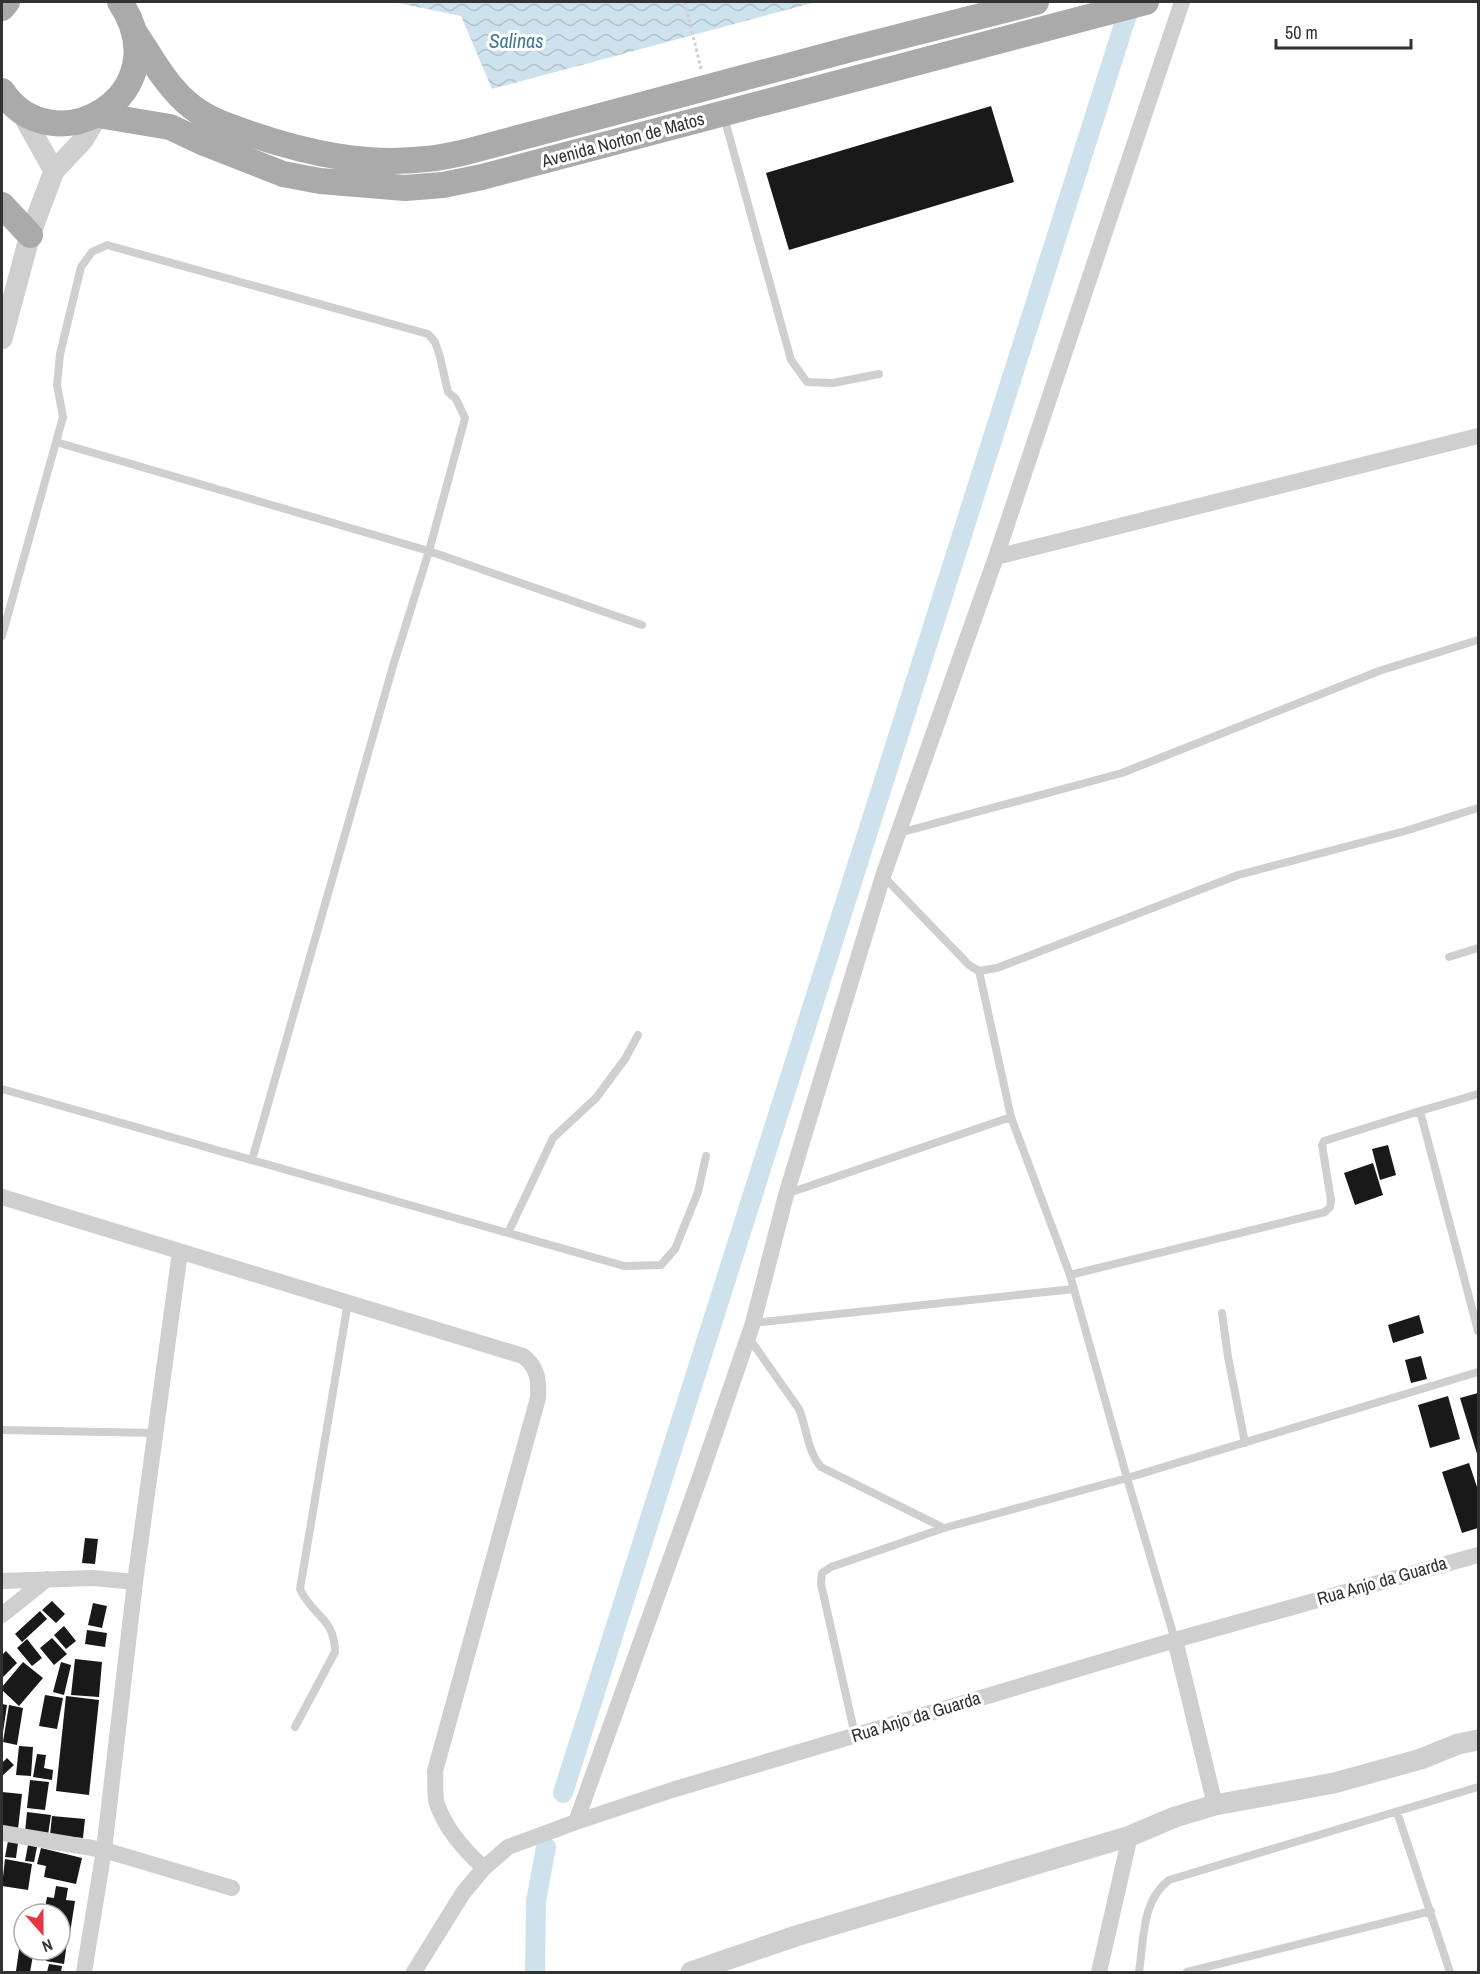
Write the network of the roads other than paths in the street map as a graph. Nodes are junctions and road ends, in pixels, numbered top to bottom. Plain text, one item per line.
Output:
1 (7, 2) edge
2 (120, 2) edge
3 (1036, 2) edge
4 (1146, 2) edge
5 (1182, 2) edge
6 (2, 8) edge
7 (136, 36) junction
8 (8, 102) edge
9 (723, 114) junction
10 (98, 115) junction
11 (54, 171) junction
12 (2, 205) edge
13 (30, 235) junction
14 (2, 339) edge
15 (879, 375) dead end
16 (1479, 436) edge
17 (56, 442) junction
18 (429, 551) junction
19 (996, 557) junction
20 (642, 625) dead end
21 (2, 636) edge
22 (1479, 640) edge
23 (1479, 808) edge
24 (897, 833) junction
25 (882, 876) junction
26 (1479, 948) edge
27 (1449, 957) dead end
28 (979, 971) junction
29 (638, 1035) dead end
30 (2, 1089) edge
31 (1479, 1094) edge
32 (1420, 1111) junction
33 (1011, 1117) junction
34 (706, 1156) dead end
35 (252, 1160) junction
36 (786, 1195) junction
37 (2, 1197) edge
38 (508, 1233) junction
39 (180, 1252) junction
40 (1070, 1275) junction
41 (1074, 1289) junction
42 (348, 1302) junction
43 (1222, 1314) dead end
44 (751, 1331) junction
45 (1479, 1331) edge
46 (1479, 1372) edge
47 (2, 1430) edge
48 (155, 1433) junction
49 (1245, 1443) junction
50 (1127, 1478) junction
51 (944, 1528) junction
52 (1479, 1555) edge
53 (47, 1579) junction
54 (2, 1581) edge
55 (135, 1582) junction
56 (2, 1616) edge
57 (1175, 1640) junction
58 (296, 1727) dead end
59 (855, 1735) junction
60 (1479, 1740) edge
61 (1479, 1787) edge
62 (1215, 1805) junction
63 (1397, 1812) junction
64 (576, 1822) junction
65 (2, 1833) edge
66 (1130, 1836) junction
67 (104, 1850) junction
68 (484, 1868) junction
69 (232, 1888) dead end
70 (1431, 1911) junction
71 (84, 1972) edge
72 (414, 1972) edge
73 (691, 1972) edge
74 (1099, 1972) edge
75 (1139, 1972) edge
76 (1187, 1972) edge
77 (1450, 1972) edge

1 - 6 main road
2 - 7 main road
3 - 7 main road, Avenida Norton de Matos
4 - 9 main road, Avenida Norton de Matos
5 - 19 street
7 - 10 main road
8 - 10 main road
8 - 11 street
9 - 10 main road, Avenida Norton de Matos
9 - 15 lane
10 - 11 street
11 - 13 street
12 - 13 main road
13 - 14 street
16 - 19 street
17 - 18 lane
17 - 18 lane
17 - 21 lane
18 - 20 lane
18 - 35 lane
19 - 24 street
22 - 24 lane
23 - 28 lane
24 - 25 street
25 - 28 lane
25 - 36 street
26 - 27 lane
28 - 33 lane
29 - 38 lane
30 - 35 lane
31 - 32 lane
32 - 40 lane
32 - 45 lane
33 - 36 lane
33 - 40 lane
34 - 38 lane
35 - 38 lane
36 - 44 street
37 - 39 street
39 - 42 street
39 - 48 street
40 - 41 lane
41 - 44 lane
41 - 50 lane
42 - 58 lane
42 - 68 street
43 - 49 lane
44 - 51 lane
44 - 64 street
46 - 49 lane
47 - 48 lane
48 - 55 street
49 - 50 lane
50 - 51 lane
50 - 57 lane
51 - 59 lane
52 - 57 street, Rua Anjo da Guarda
53 - 54 street
53 - 55 street
53 - 56 street
55 - 67 street
57 - 59 street, Rua Anjo da Guarda
57 - 62 street
59 - 64 street, Rua Anjo da Guarda
60 - 62 street
61 - 63 lane
62 - 66 street
63 - 70 lane
63 - 75 lane
64 - 68 street, Rua Anjo da Guarda
65 - 67 street
66 - 73 street
66 - 74 street
67 - 69 street
67 - 71 street
68 - 72 street, Rua Anjo da Guarda
70 - 76 lane
70 - 77 lane

